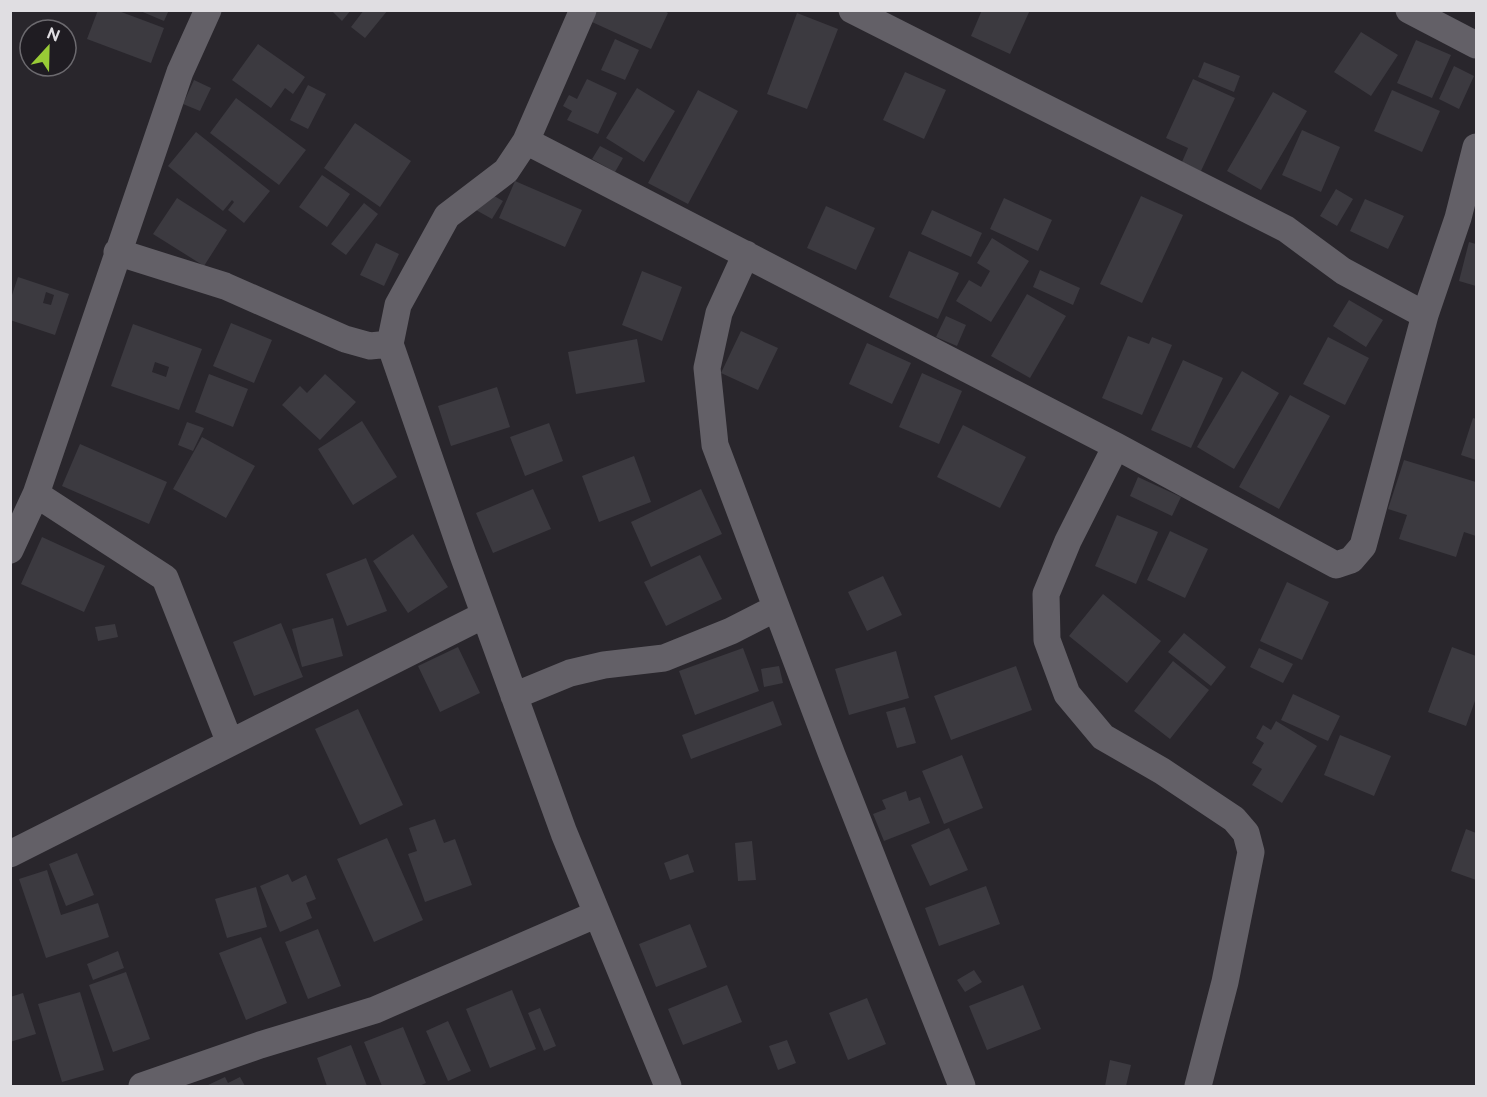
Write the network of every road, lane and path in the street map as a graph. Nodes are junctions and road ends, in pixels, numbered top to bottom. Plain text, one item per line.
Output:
1 (208, 10) edge
2 (583, 10) edge
3 (852, 10) edge
4 (1409, 10) edge
5 (1476, 45) edge
6 (526, 141) junction
7 (1476, 147) edge
8 (117, 252) junction
9 (746, 254) junction
10 (1425, 315) junction
11 (390, 344) junction
12 (1116, 446) junction
13 (36, 494) junction
14 (10, 550) edge
15 (776, 608) junction
16 (484, 615) junction
17 (514, 696) junction
18 (230, 743) junction
19 (10, 854) edge
20 (597, 914) junction
21 (142, 1086) edge
22 (668, 1086) edge
23 (962, 1086) edge
24 (1198, 1086) edge

1 - 8 street
2 - 6 street
3 - 10 street
4 - 5 street
6 - 9 street
6 - 11 street
7 - 10 street
8 - 11 street
8 - 13 street
9 - 12 street
9 - 15 street
10 - 12 street
11 - 16 street
12 - 24 street
13 - 14 street
13 - 18 street
15 - 17 street
15 - 23 street
16 - 17 street
16 - 18 street
17 - 20 street
18 - 19 street
20 - 21 street
20 - 22 street

